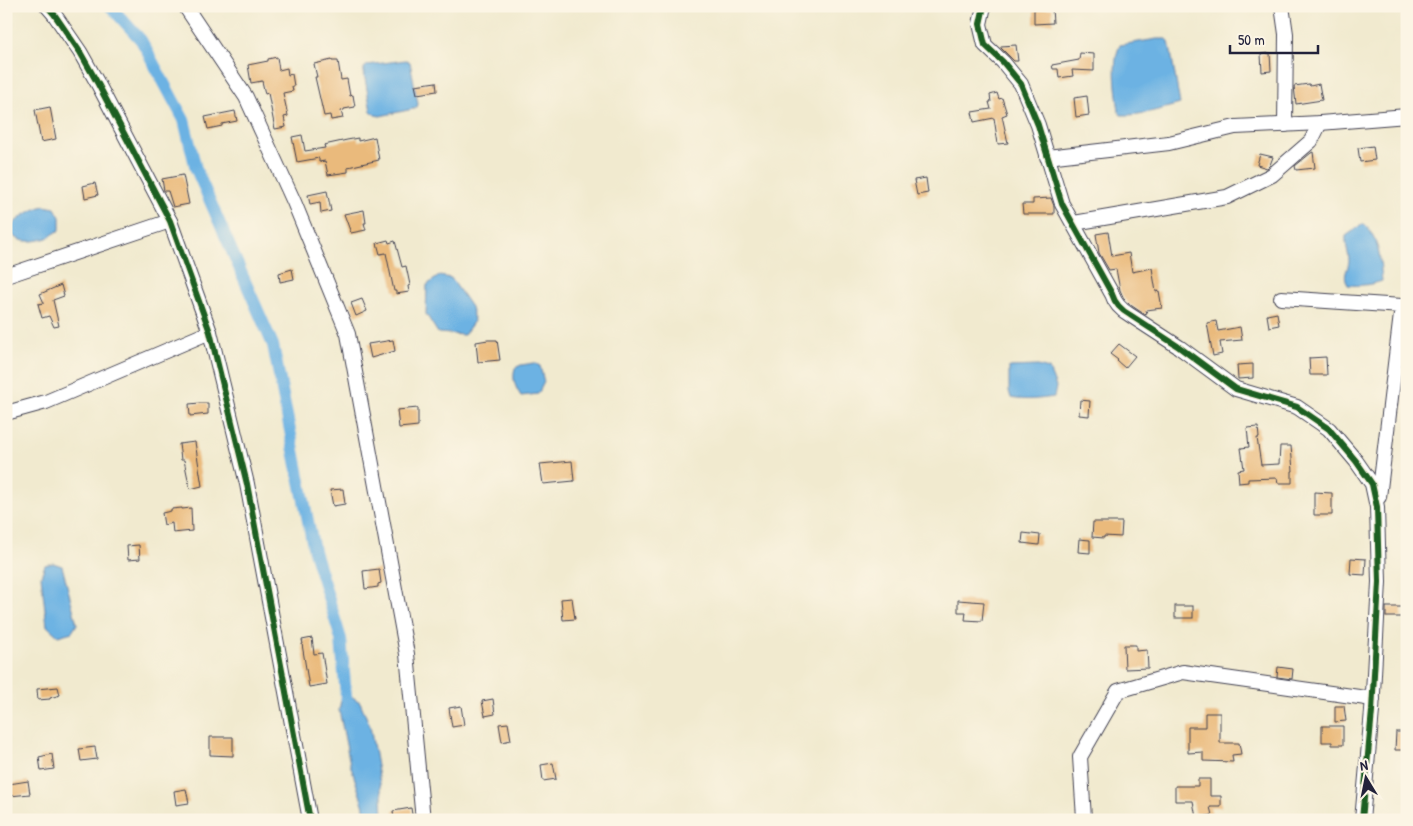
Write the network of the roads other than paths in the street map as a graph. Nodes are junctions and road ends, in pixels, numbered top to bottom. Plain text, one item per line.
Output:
1 (47, 6) edge
2 (185, 6) edge
3 (984, 6) edge
4 (1282, 6) edge
5 (1407, 116) edge
6 (1320, 123) junction
7 (1285, 125) junction
8 (1048, 157) junction
9 (170, 221) junction
10 (1074, 223) junction
11 (6, 276) edge
12 (1280, 298) dead end
13 (1404, 306) edge
14 (210, 332) junction
15 (6, 413) edge
16 (1378, 507) junction
17 (1372, 699) junction
18 (310, 820) edge
19 (423, 820) edge
20 (1082, 820) edge
21 (1362, 820) edge

1 - 9 street
2 - 19 street
3 - 8 street
4 - 7 street
5 - 6 street
6 - 7 street
6 - 10 street
7 - 8 street
8 - 10 street
9 - 11 street
9 - 14 street
10 - 16 street
12 - 13 street
13 - 16 street
14 - 15 street
14 - 18 street
16 - 17 street
17 - 20 street
17 - 21 street

